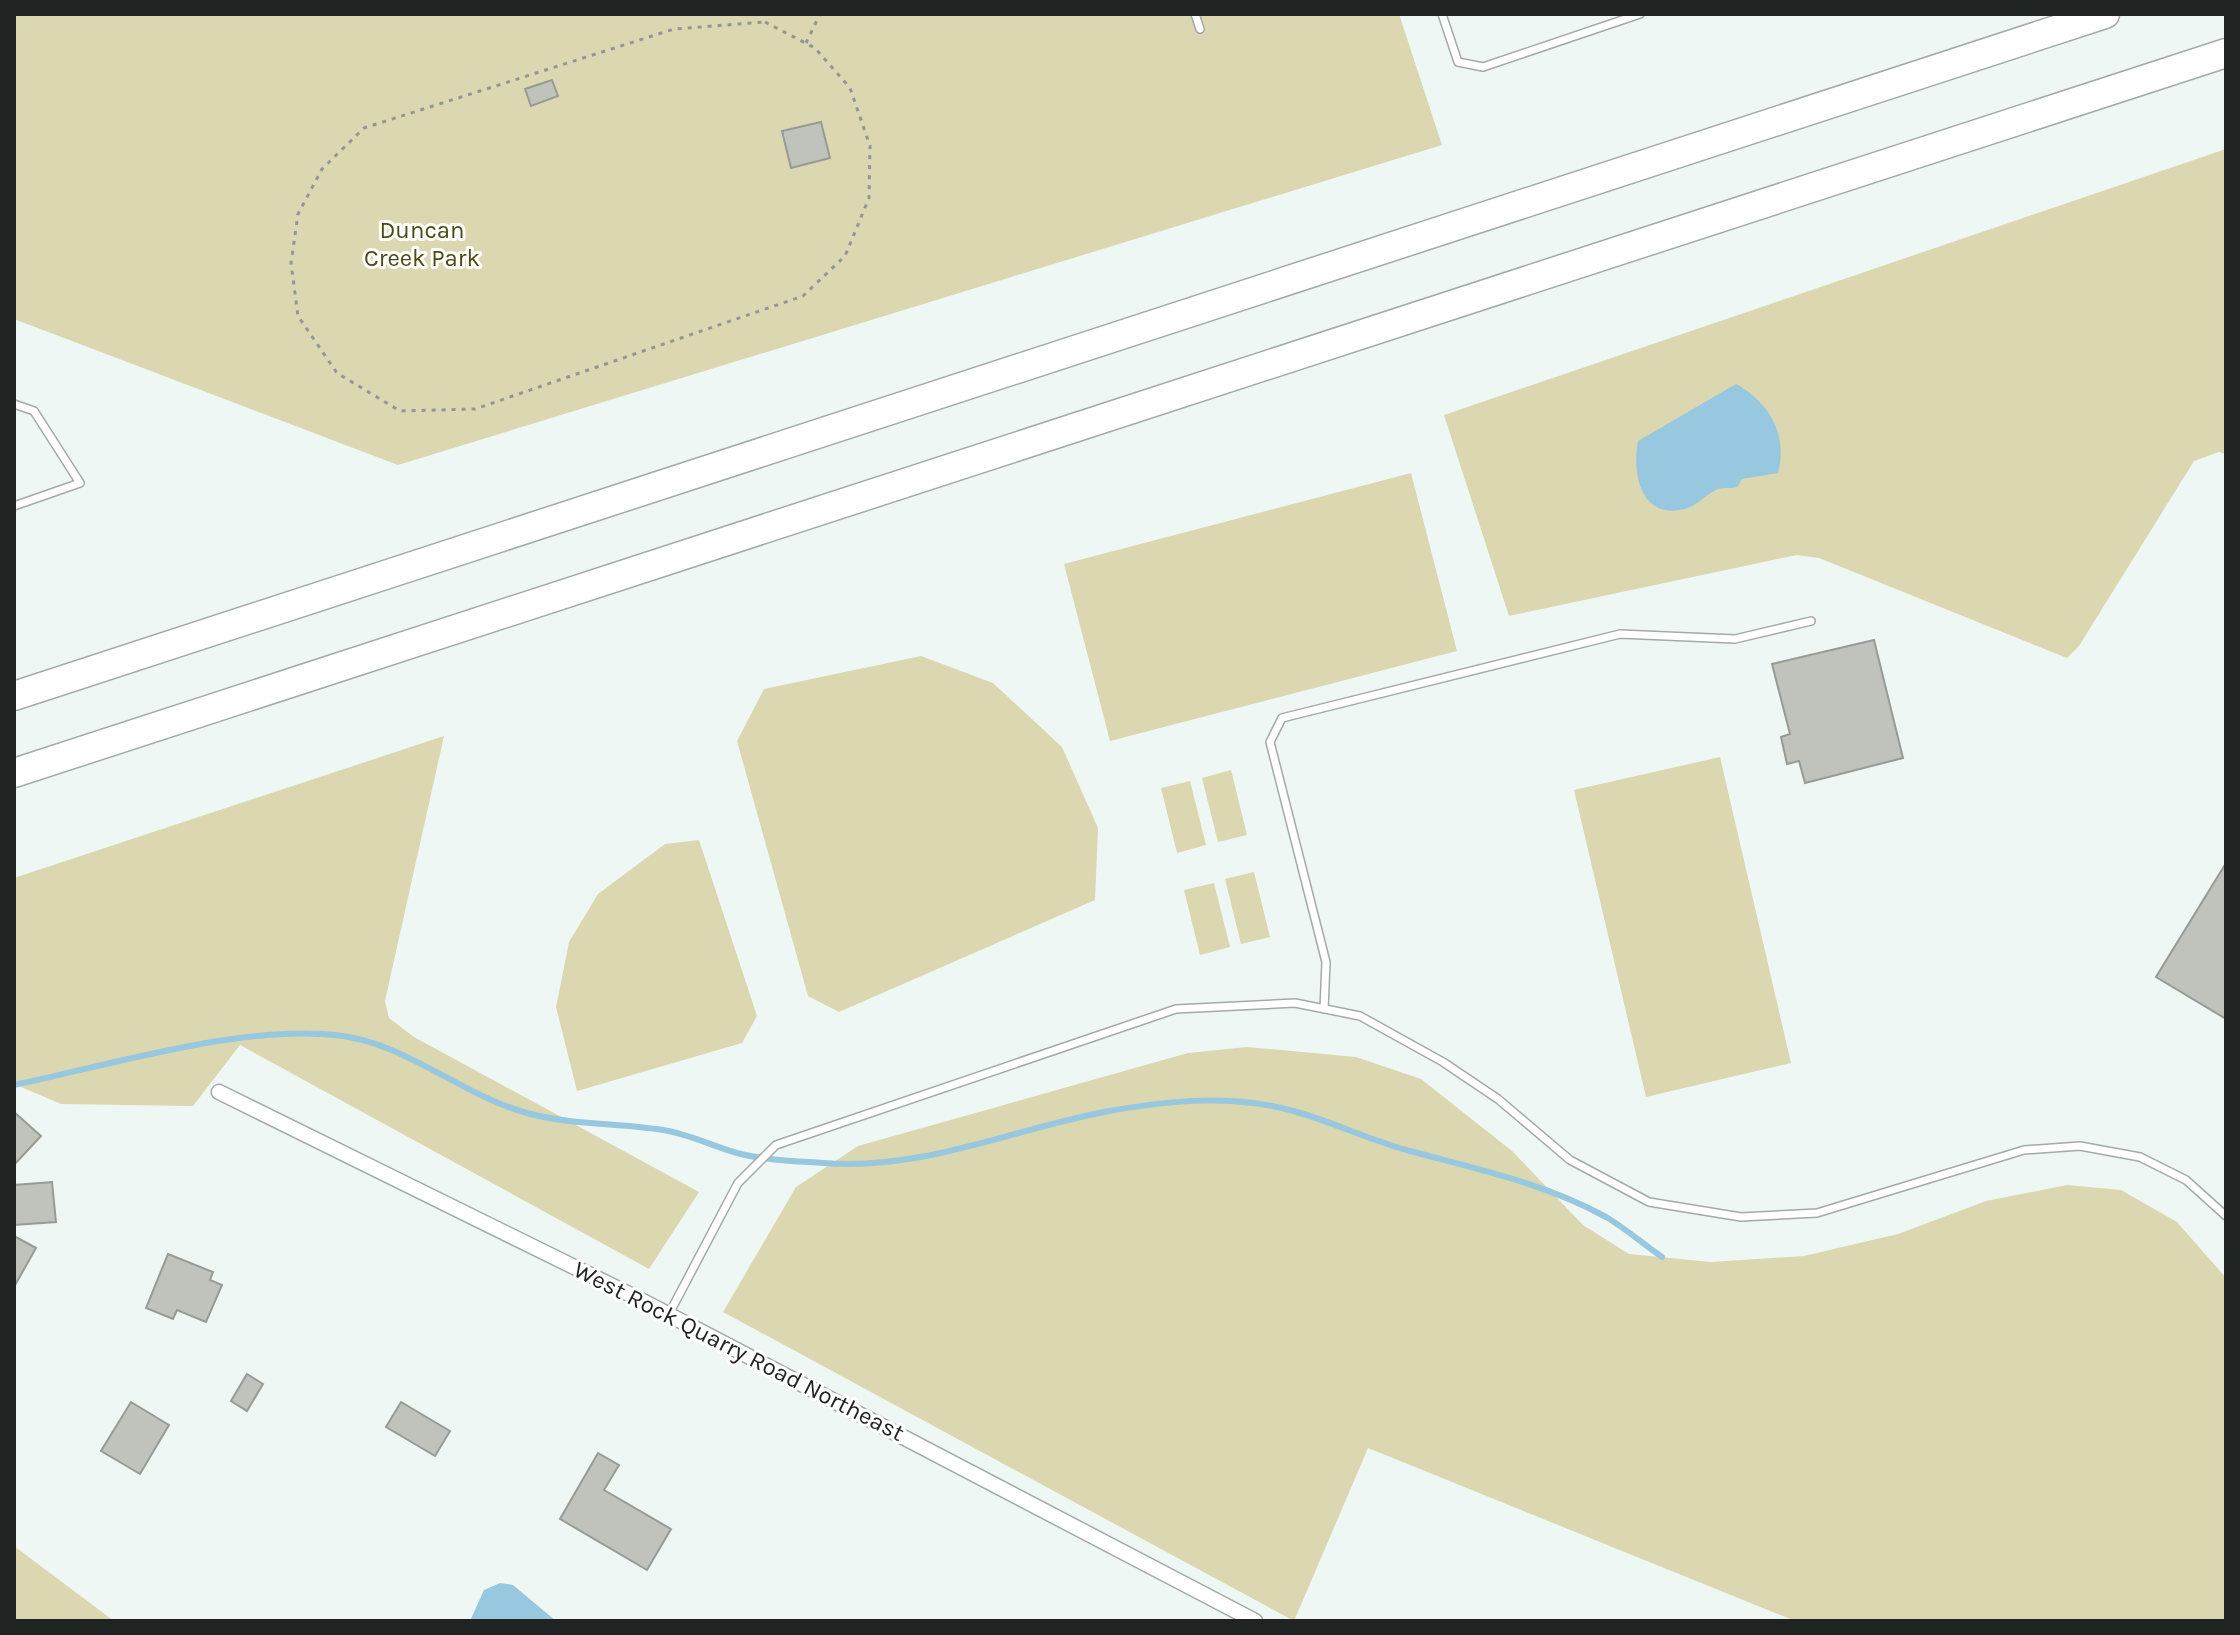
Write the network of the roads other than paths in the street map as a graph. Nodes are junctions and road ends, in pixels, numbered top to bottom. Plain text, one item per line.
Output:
1 (1195, 14) edge
2 (1442, 14) edge
3 (1640, 14) edge
4 (2105, 14) edge
5 (1200, 29) dead end
6 (2226, 53) edge
7 (14, 404) edge
8 (14, 506) edge
9 (1811, 621) dead end
10 (14, 696) edge
11 (14, 773) edge
12 (1324, 1009) junction
13 (219, 1092) dead end
14 (2226, 1216) edge
15 (669, 1314) junction
16 (1255, 1621) edge

1 - 5 lane
2 - 3 lane
4 - 10 highway
6 - 11 highway
7 - 8 lane
9 - 12 lane
12 - 14 lane
12 - 15 lane
13 - 15 street, West Rock Quarry Road Northeast
15 - 16 street, West Rock Quarry Road Northeast

